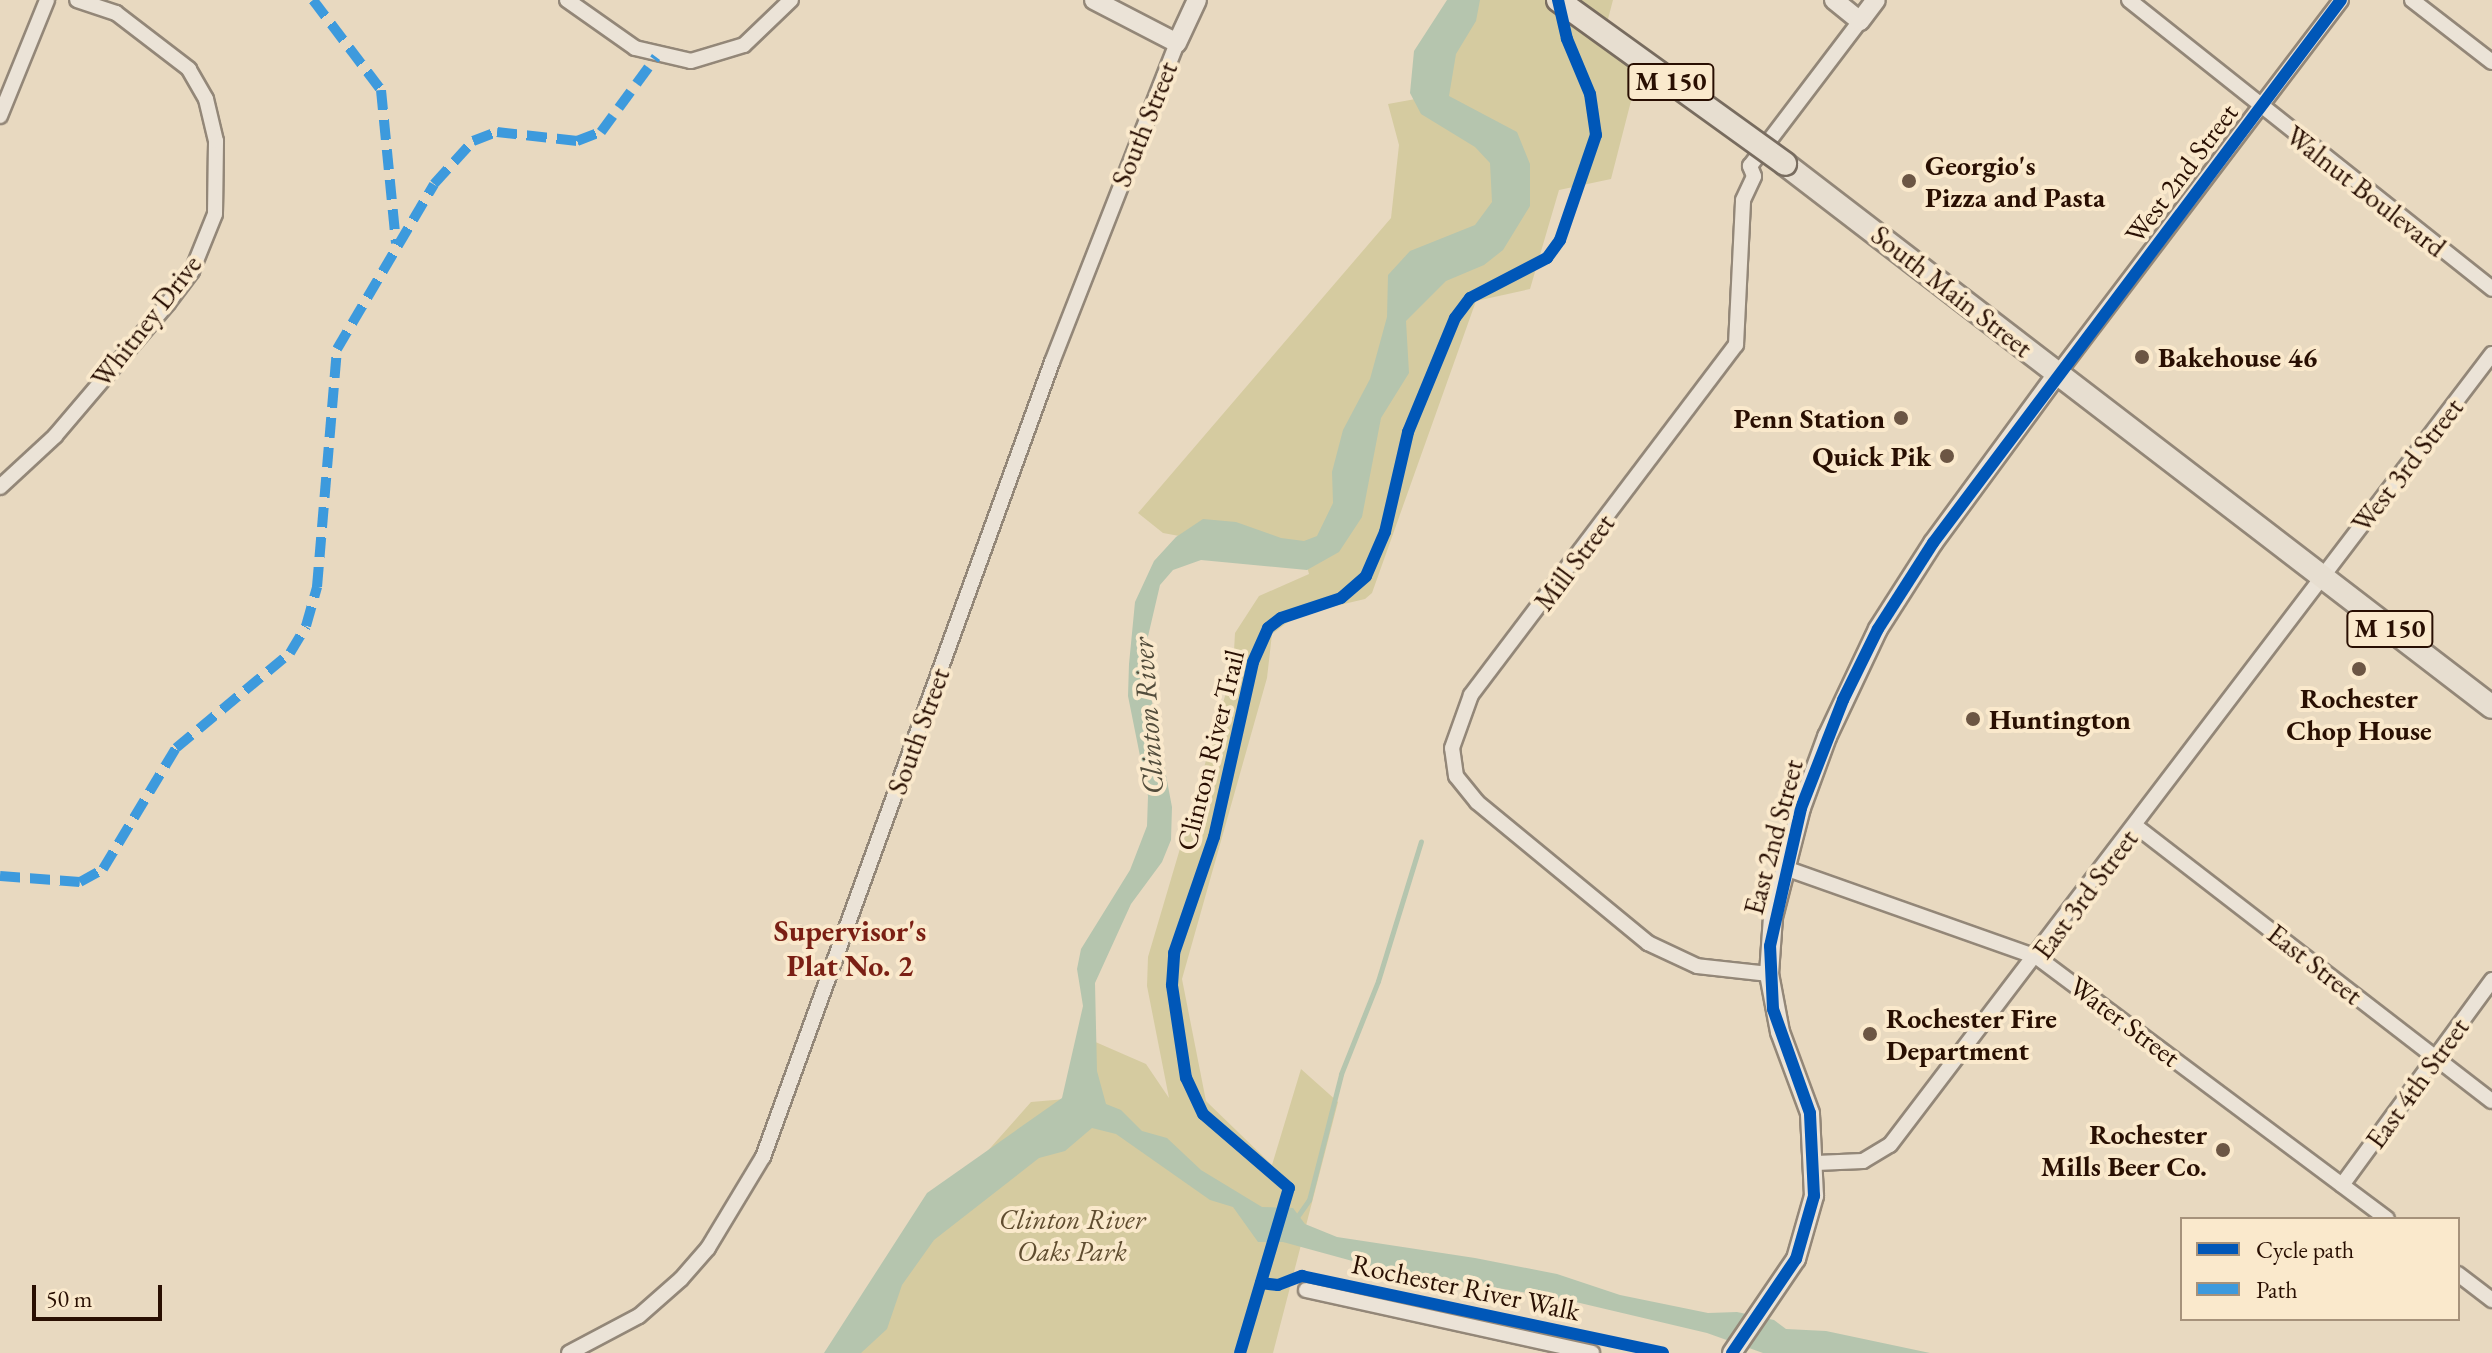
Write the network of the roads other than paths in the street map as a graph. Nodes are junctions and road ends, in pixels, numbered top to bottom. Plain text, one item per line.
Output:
1 (47, 0) edge
2 (77, 0) edge
3 (567, 0) edge
4 (791, 0) edge
5 (1094, 0) edge
6 (1197, 0) edge
7 (1558, 0) edge
8 (1834, 0) edge
9 (1876, 0) edge
10 (2129, 0) edge
11 (2341, 0) edge
12 (2412, 0) edge
13 (1860, 21) junction
14 (1177, 43) junction
15 (2492, 62) edge
16 (2260, 108) junction
17 (0, 116) edge
18 (2492, 289) edge
19 (2492, 354) edge
20 (2058, 373) junction
21 (0, 487) edge
22 (2323, 577) junction
23 (2492, 707) edge
24 (2137, 827) junction
25 (1785, 868) junction
26 (2037, 957) junction
27 (1769, 974) junction
28 (2492, 980) edge
29 (2437, 1057) junction
30 (2492, 1101) edge
31 (1816, 1163) junction
32 (2342, 1185) junction
33 (2384, 1217) edge
34 (2460, 1276) edge
35 (1306, 1290) dead end
36 (2492, 1300) edge
37 (569, 1353) edge
38 (1592, 1353) edge
39 (1732, 1353) edge

1 - 17 street
2 - 21 street, Whitney Drive
3 - 4 street
5 - 14 street
6 - 14 street
7 - 20 main road, South Main Street / M 150, bridge
8 - 13 street
9 - 13 street
10 - 16 street, Walnut Boulevard
11 - 16 street, West 2nd Street
12 - 15 street
13 - 27 street, Mill Street
14 - 37 street, South Street
16 - 18 street, Walnut Boulevard
16 - 20 street, West 2nd Street
19 - 22 street, West 3rd Street
20 - 22 main road, South Main Street / M 150
20 - 25 street, East 2nd Street
22 - 23 main road, South Main Street / M 150
22 - 24 street, East 3rd Street
24 - 26 street, East 3rd Street
24 - 29 street, East Street
25 - 26 street, Water Street
25 - 27 street, East 2nd Street
26 - 31 street, East 3rd Street
26 - 32 street, Water Street
27 - 31 street, East 2nd Street
28 - 29 street, East 4th Street
29 - 30 street, East Street
29 - 32 street, East 4th Street
31 - 39 street, East 2nd Street
32 - 33 street, Water Street
34 - 36 street
35 - 38 street

